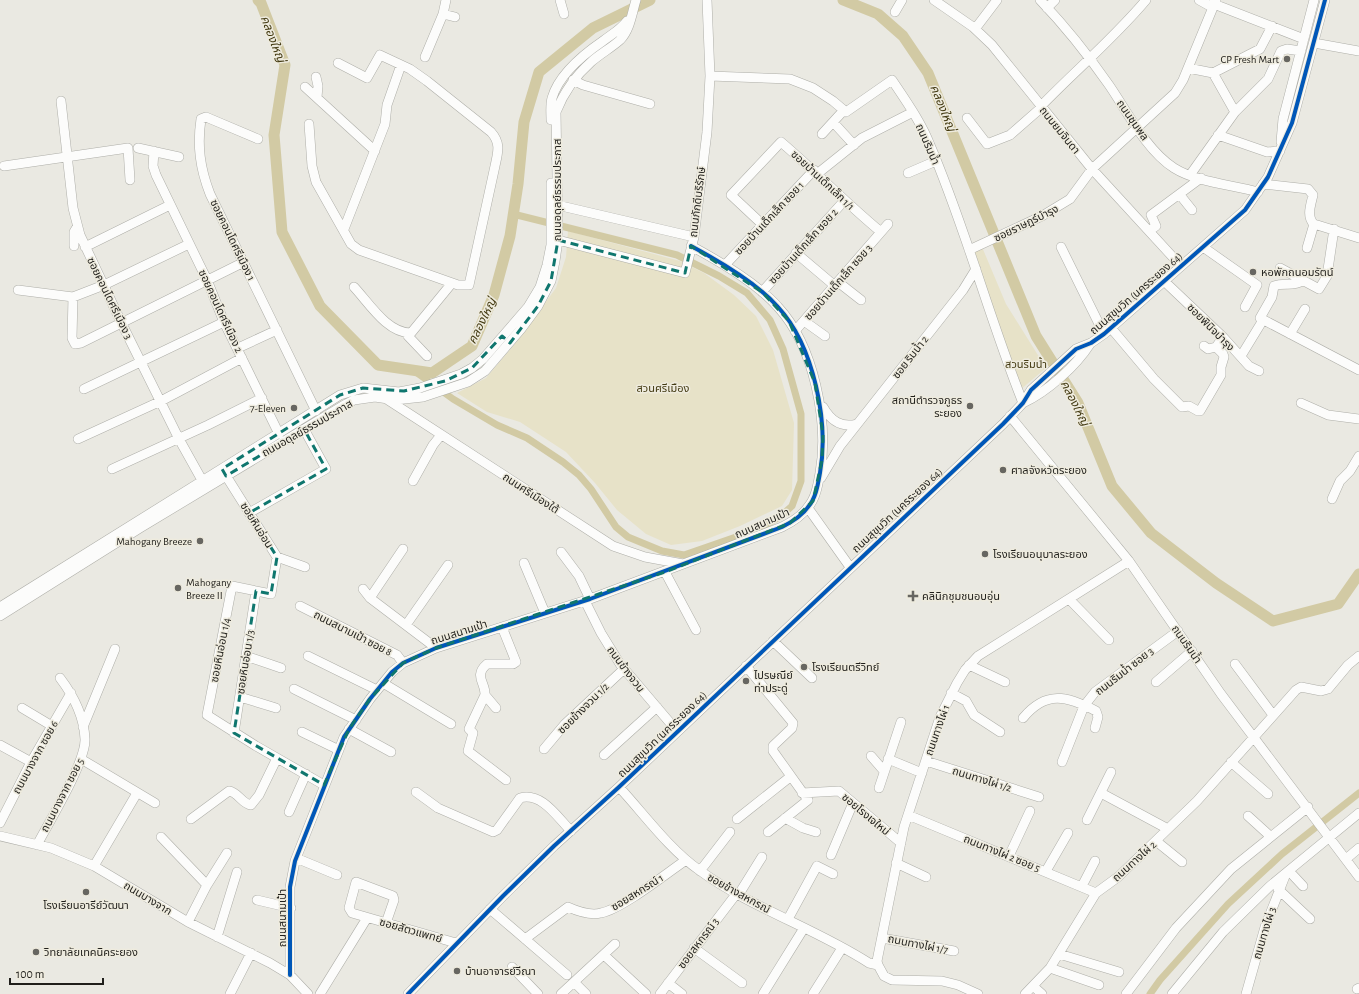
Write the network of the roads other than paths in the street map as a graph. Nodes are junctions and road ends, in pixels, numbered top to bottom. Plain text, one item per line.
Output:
1 (446, 0) edge
2 (560, 0) edge
3 (636, 0) edge
4 (707, 0) edge
5 (902, 0) edge
6 (934, 0) edge
7 (997, 0) edge
8 (1040, 0) edge
9 (1055, 0) edge
10 (1146, 0) edge
11 (1199, 0) edge
12 (1314, 0) edge
13 (1325, 0) edge
14 (1215, 2) edge
15 (1047, 8) junction
16 (895, 12) dead end
17 (443, 14) junction
18 (564, 14) dead end
19 (455, 17) dead end
20 (1272, 26) junction
21 (975, 29) junction
22 (1304, 39) junction
23 (1314, 43) junction
24 (598, 51) junction
25 (1301, 51) junction
26 (1359, 51) edge
27 (425, 57) dead end
28 (1088, 58) junction
29 (338, 62) dead end
30 (401, 65) junction
31 (1188, 68) junction
32 (1213, 73) junction
33 (710, 76) junction
34 (316, 77) dead end
35 (573, 80) junction
36 (306, 87) dead end
37 (317, 97) junction
38 (60, 101) dead end
39 (650, 104) dead end
40 (1042, 107) junction
41 (844, 110) junction
42 (912, 112) junction
43 (1235, 112) junction
44 (968, 118) dead end
45 (833, 122) junction
46 (308, 124) dead end
47 (1138, 129) junction
48 (822, 134) dead end
49 (1218, 135) junction
50 (258, 139) dead end
51 (854, 145) junction
52 (138, 148) dead end
53 (375, 150) junction
54 (154, 151) junction
55 (1280, 151) junction
56 (66, 156) junction
57 (179, 157) dead end
58 (936, 161) junction
59 (4, 166) dead end
60 (1092, 169) junction
61 (816, 172) junction
62 (908, 172) dead end
63 (1190, 175) junction
64 (1201, 178) junction
65 (130, 180) dead end
66 (1261, 188) junction
67 (1180, 195) junction
68 (844, 201) junction
69 (170, 205) junction
70 (557, 205) junction
71 (1192, 210) dead end
72 (554, 216) junction
73 (888, 224) dead end
74 (1314, 224) junction
75 (763, 225) junction
76 (78, 226) junction
77 (344, 229) junction
78 (1334, 229) junction
79 (1149, 231) junction
80 (881, 232) junction
81 (694, 236) junction
82 (555, 238) junction
83 (1359, 238) edge
84 (189, 244) junction
85 (74, 246) dead end
86 (1204, 246) junction
87 (85, 247) junction
88 (1061, 247) dead end
89 (973, 248) junction
90 (1307, 248) dead end
91 (691, 249) junction
92 (796, 254) junction
93 (244, 262) junction
94 (725, 265) junction
95 (1181, 266) junction
96 (1280, 268) dead end
97 (976, 269) junction
98 (207, 280) junction
99 (1164, 281) junction
100 (1302, 281) junction
101 (452, 283) junction
102 (836, 284) junction
103 (104, 285) junction
104 (354, 287) dead end
105 (982, 289) junction
106 (18, 290) dead end
107 (963, 290) junction
108 (762, 292) junction
109 (73, 297) junction
110 (861, 300) dead end
111 (1246, 307) dead end
112 (1305, 309) dead end
113 (1262, 320) junction
114 (804, 321) junction
115 (224, 322) junction
116 (122, 324) junction
117 (1111, 328) junction
118 (277, 330) junction
119 (795, 332) junction
120 (409, 333) junction
121 (1104, 334) junction
122 (1290, 334) junction
123 (502, 336) junction
124 (825, 336) dead end
125 (1223, 336) junction
126 (510, 343) junction
127 (1204, 346) dead end
128 (1216, 347) junction
129 (238, 348) junction
130 (427, 356) dead end
131 (1241, 356) junction
132 (242, 358) junction
133 (141, 361) junction
134 (1359, 370) edge
135 (1259, 371) dead end
136 (84, 389) dead end
137 (409, 394) junction
138 (262, 398) junction
139 (385, 398) junction
140 (161, 401) junction
141 (1023, 403) junction
142 (1300, 403) dead end
143 (821, 404) junction
144 (316, 411) junction
145 (1010, 416) junction
146 (1359, 419) edge
147 (838, 423) junction
148 (857, 424) junction
149 (304, 429) junction
150 (279, 434) junction
151 (441, 435) junction
152 (823, 435) junction
153 (848, 435) junction
154 (78, 439) dead end
155 (179, 439) junction
156 (823, 444) junction
157 (840, 446) junction
158 (1359, 456) edge
159 (112, 469) dead end
160 (224, 473) junction
161 (413, 481) dead end
162 (203, 482) junction
163 (818, 483) junction
164 (1332, 499) dead end
165 (810, 504) junction
166 (249, 513) junction
167 (403, 549) dead end
168 (561, 552) dead end
169 (277, 557) junction
170 (1129, 561) junction
171 (524, 563) dead end
172 (687, 564) junction
173 (448, 565) dead end
174 (305, 567) dead end
175 (850, 567) junction
176 (665, 572) junction
177 (232, 586) joint
178 (363, 589) dead end
179 (256, 591) junction
180 (32, 592) junction
181 (370, 598) junction
182 (1069, 599) junction
183 (588, 600) junction
184 (300, 606) dead end
185 (0, 607) edge
186 (545, 613) junction
187 (0, 616) edge
188 (406, 625) junction
189 (502, 628) junction
190 (696, 630) dead end
191 (1178, 631) junction
192 (1109, 640) dead end
193 (773, 641) junction
194 (436, 648) junction
195 (115, 649) dead end
196 (1192, 651) junction
197 (246, 656) junction
198 (308, 656) dead end
199 (1359, 656) edge
200 (403, 663) junction
201 (1235, 664) dead end
202 (969, 665) junction
203 (746, 666) junction
204 (281, 668) dead end
205 (624, 668) junction
206 (60, 678) dead end
207 (812, 678) dead end
208 (1005, 682) dead end
209 (1156, 682) dead end
210 (380, 687) junction
211 (294, 689) dead end
212 (71, 693) junction
213 (951, 693) junction
214 (485, 695) junction
215 (240, 697) junction
216 (1084, 706) junction
217 (656, 707) junction
218 (22, 708) dead end
219 (276, 708) dead end
220 (496, 708) dead end
221 (1273, 715) junction
222 (1023, 718) dead end
223 (356, 720) junction
224 (902, 722) dead end
225 (451, 724) dead end
226 (52, 726) junction
227 (83, 727) junction
228 (1095, 728) dead end
229 (349, 729) junction
230 (677, 731) junction
231 (302, 732) dead end
232 (1000, 732) dead end
233 (234, 733) junction
234 (1254, 736) junction
235 (0, 745) edge
236 (544, 749) dead end
237 (339, 750) junction
238 (392, 752) dead end
239 (604, 755) dead end
240 (871, 756) dead end
241 (277, 758) junction
242 (81, 759) junction
243 (888, 759) junction
244 (926, 761) junction
245 (31, 762) junction
246 (1062, 762) dead end
247 (1231, 762) junction
248 (884, 771) junction
249 (1111, 772) dead end
250 (922, 773) junction
251 (306, 774) junction
252 (790, 777) junction
253 (506, 780) dead end
254 (324, 785) junction
255 (619, 787) junction
256 (879, 788) dead end
257 (416, 792) dead end
258 (137, 793) junction
259 (802, 793) junction
260 (1101, 793) junction
261 (1268, 794) dead end
262 (1039, 797) dead end
263 (853, 803) junction
264 (155, 804) dead end
265 (1308, 808) junction
266 (1030, 811) dead end
267 (289, 812) dead end
268 (1359, 813) edge
269 (908, 815) junction
270 (1248, 816) dead end
271 (785, 818) junction
272 (191, 819) dead end
273 (737, 819) dead end
274 (1087, 820) dead end
275 (0, 823) edge
276 (1168, 829) junction
277 (571, 832) junction
278 (730, 832) dead end
279 (768, 832) dead end
280 (816, 832) dead end
281 (1068, 834) dead end
282 (1328, 835) junction
283 (0, 836) edge
284 (1270, 836) junction
285 (161, 837) dead end
286 (1156, 841) junction
287 (901, 843) junction
288 (37, 845) junction
289 (1359, 848) edge
290 (227, 853) dead end
291 (831, 855) dead end
292 (1009, 856) junction
293 (762, 857) dead end
294 (296, 858) junction
295 (1346, 858) junction
296 (686, 860) junction
297 (1095, 861) dead end
298 (896, 862) junction
299 (1182, 862) dead end
300 (94, 866) junction
301 (700, 871) junction
302 (1046, 871) junction
303 (237, 872) dead end
304 (1287, 872) junction
305 (833, 874) dead end
306 (338, 875) dead end
307 (1359, 877) edge
308 (926, 878) dead end
309 (207, 885) junction
310 (1082, 886) junction
311 (1303, 886) dead end
312 (1278, 889) junction
313 (1096, 893) junction
314 (738, 894) junction
315 (257, 900) dead end
316 (291, 908) junction
317 (490, 909) junction
318 (367, 918) junction
319 (788, 919) junction
320 (1310, 919) dead end
321 (188, 922) junction
322 (386, 923) junction
323 (804, 928) junction
324 (217, 937) junction
325 (882, 938) junction
326 (525, 939) junction
327 (456, 944) junction
328 (615, 944) dead end
329 (694, 948) junction
330 (842, 948) junction
331 (954, 951) dead end
332 (251, 953) junction
333 (1059, 954) junction
334 (604, 955) junction
335 (877, 963) junction
336 (512, 967) dead end
337 (1050, 968) junction
338 (1119, 972) dead end
339 (290, 975) junction
340 (567, 975) dead end
341 (574, 982) junction
342 (742, 983) dead end
343 (668, 984) junction
344 (1099, 985) dead end
345 (1033, 986) junction
346 (230, 994) edge
347 (308, 994) edge
348 (320, 994) edge
349 (408, 994) edge
350 (538, 994) edge
351 (561, 994) edge
352 (586, 994) edge
353 (646, 994) edge
354 (660, 994) edge
355 (682, 994) edge
356 (763, 994) edge
357 (814, 994) edge
358 (978, 994) edge
359 (1025, 994) edge
360 (1042, 994) edge
361 (1126, 994) edge
362 (1172, 994) edge
363 (1246, 994) edge

1 - 17 street
2 - 18 street
3 - 24 street, ถนนอดุลย์ธรรมประภาส
4 - 33 street, ถนนภักดีบริรักษ์
5 - 16 street
6 - 21 street, ถนนยมจินดา
7 - 21 street
8 - 15 street, ถนนชุมพล
9 - 15 street
10 - 28 street
11 - 14 street
12 - 22 street, ถนนสุขุมวิท (นครระยอง 64)
13 - 23 street, ถนนสุขุมวิท (นครระยอง 64)
14 - 20 street
14 - 31 street, ซอยราษฎร์บำรุง
15 - 28 street, ถนนชุมพล
17 - 19 street
17 - 27 street
20 - 22 street
20 - 32 street
21 - 40 street, ถนนยมจินดา
22 - 25 street, ถนนสุขุมวิท (นครระยอง 64)
23 - 26 street
23 - 55 street, ถนนสุขุมวิท (นครระยอง 64)
24 - 35 street, ถนนอดุลย์ธรรมประภาส
24 - 72 street, ถนนอดุลย์ธรรมประภาส
25 - 43 street
25 - 55 street, ถนนสุขุมวิท (นครระยอง 64)
28 - 40 street
28 - 47 street, ถนนชุมพล
29 - 30 street
30 - 53 street
30 - 101 street
31 - 32 street
31 - 47 street, ซอยราษฎร์บำรุง
32 - 43 street
33 - 41 street
33 - 81 street, ถนนภักดีบริรักษ์
34 - 37 street
35 - 39 street
35 - 70 street, ถนนอดุลย์ธรรมประภาส
36 - 37 street
37 - 53 street
38 - 56 street, ซอยคอนโดศรีเมือง 3
40 - 44 street
40 - 60 street, ถนนยมจินดา
41 - 42 street, ถนนริมน้ำ
41 - 45 street
42 - 51 street
42 - 58 street, ถนนริมน้ำ
43 - 49 street
45 - 48 street
45 - 51 street
46 - 77 street
47 - 60 street, ซอยราษฎร์บำรุง
47 - 63 street, ถนนชุมพล
49 - 55 street
49 - 63 street
50 - 93 street, ซอยคอนโดศรีเมือง 1
51 - 61 street
52 - 54 street
53 - 77 street
54 - 57 street
54 - 69 street, ซอยคอนโดศรีเมือง 2
55 - 66 street, ถนนสุขุมวิท (นครระยอง 64)
56 - 59 street
56 - 65 street
56 - 76 street, ซอยคอนโดศรีเมือง 3
58 - 62 street
58 - 89 street, ถนนริมน้ำ
60 - 79 street, ถนนยมจินดา
60 - 89 street, ซอยราษฎร์บำรุง
61 - 68 street, ซอยบ้านเด็กเล็ก 1/1
61 - 75 street, ซอยบ้านเด็กเล็ก ซอย 1
61 - 75 street, ซอยบ้านเด็กเล็ก 1/1
63 - 64 street, ถนนชุมพล
64 - 66 street, ถนนชุมพล
64 - 67 street
66 - 74 street, ถนนชุมพล
66 - 86 street, ถนนสุขุมวิท (นครระยอง 64)
67 - 71 street
67 - 79 street
68 - 80 street, ซอยบ้านเด็กเล็ก 1/1
68 - 92 street, ซอยบ้านเด็กเล็ก ซอย 2
69 - 84 street, ซอยคอนโดศรีเมือง 2
69 - 87 street
70 - 72 street, ถนนอดุลย์ธรรมประภาส
70 - 81 street
72 - 82 street, ถนนอดุลย์ธรรมประภาส
73 - 80 street, ซอยบ้านเด็กเล็ก ซอย 3
74 - 78 street
74 - 90 street
75 - 94 street, ซอยบ้านเด็กเล็ก ซอย 1
76 - 85 street
76 - 87 street, ซอยคอนโดศรีเมือง 3
77 - 101 street
78 - 83 street
78 - 100 street
79 - 95 street, ถนนยมจินดา
80 - 102 street, ซอยบ้านเด็กเล็ก ซอย 3
81 - 91 street, ถนนภักดีบริรักษ์
82 - 91 street, ถนนภักดีบริรักษ์
82 - 123 street, ถนนอดุลย์ธรรมประภาส
82 - 126 street, ถนนอดุลย์ธรรมประภาส
84 - 98 street, ซอยคอนโดศรีเมือง 2
84 - 103 street
86 - 95 street, ถนนสุขุมวิท (นครระยอง 64)
86 - 111 street
87 - 103 street, ซอยคอนโดศรีเมือง 3
88 - 121 street
89 - 97 street, ถนนริมน้ำ
91 - 94 street
92 - 102 street
92 - 108 street, ซอยบ้านเด็กเล็ก ซอย 2
93 - 98 street
93 - 118 street, ซอยคอนโดศรีเมือง 1
94 - 108 street
95 - 99 street, ถนนสุขุมวิท (นครระยอง 64)
96 - 100 street
97 - 105 street, ถนนริมน้ำ
97 - 107 street, ซอย ริมน้ำ 2
98 - 115 street, ซอยคอนโดศรีเมือง 2
98 - 116 street
99 - 117 street, ถนนสุขุมวิท (นครระยอง 64)
99 - 125 street, ซอยพินิจบำรุง
100 - 113 street
101 - 120 street
102 - 110 street
102 - 114 street, ซอยบ้านเด็กเล็ก ซอย 3
103 - 109 street
103 - 116 street, ซอยคอนโดศรีเมือง 3
104 - 120 street
105 - 107 street
105 - 141 street, ถนนริมน้ำ
106 - 109 street
107 - 148 street, ซอย ริมน้ำ 2
108 - 119 street
109 - 116 street
112 - 122 street
113 - 122 street
113 - 131 street
114 - 119 street, ซอยบ้านเด็กเล็ก ซอย 3
114 - 124 street
115 - 129 street, ซอยคอนโดศรีเมือง 2
115 - 133 street
116 - 133 street, ซอยคอนโดศรีเมือง 3
117 - 121 street, ถนนสุขุมวิท (นครระยอง 64)
117 - 128 street
118 - 129 street
118 - 144 street, ซอยคอนโดศรีเมือง 1
119 - 143 street
120 - 130 street
121 - 141 street, ถนนสุขุมวิท (นครระยอง 64)
122 - 134 street
123 - 126 street
123 - 137 street, ถนนอดุลย์ธรรมประภาส
125 - 128 street
125 - 131 street, ซอยพินิจบำรุง
126 - 137 street, ถนนอดุลย์ธรรมประภาส
127 - 128 street
129 - 132 street, ซอยคอนโดศรีเมือง 2
131 - 135 street, ซอยพินิจบำรุง
132 - 138 street, ซอยคอนโดศรีเมือง 2
132 - 140 street
133 - 136 street
133 - 140 street, ซอยคอนโดศรีเมือง 3
137 - 139 street, ถนนอดุลย์ธรรมประภาส
137 - 144 street, ถนนอดุลย์ธรรมประภาส
138 - 150 street, ซอยคอนโดศรีเมือง 2
138 - 155 street
139 - 149 street, ถนนอดุลย์ธรรมประภาส
139 - 151 street, ถนนศรีเมืองใต้
140 - 154 street
140 - 155 street, ซอยคอนโดศรีเมือง 3
141 - 145 street, ถนนสุขุมวิท (นครระยอง 64)
142 - 146 street
143 - 147 street
143 - 152 street
144 - 150 street, ถนนอดุลย์ธรรมประภาส
145 - 170 street, ถนนริมน้ำ
145 - 175 street, ถนนสุขุมวิท (นครระยอง 64)
147 - 148 street
147 - 152 street
147 - 153 street
148 - 153 street, ซอย ริมน้ำ 2
149 - 160 street, ถนนอดุลย์ธรรมประภาส
149 - 166 street
150 - 160 street, ถนนอดุลย์ธรรมประภาส
151 - 161 street
151 - 172 street, ถนนศรีเมืองใต้
152 - 156 street
153 - 157 street, ซอย ริมน้ำ 2
155 - 159 street
155 - 162 street, ซอยคอนโดศรีเมือง 3
156 - 157 street
156 - 163 street
157 - 163 street, ซอย ริมน้ำ 2
158 - 164 street
160 - 162 street, ถนนอดุลย์ธรรมประภาส
160 - 166 street, ซอยหินอ่อน
160 - 180 street, ถนนอดุลย์ธรรมประภาส
162 - 180 street, ถนนอดุลย์ธรรมประภาส
163 - 165 street
165 - 172 street, ถนนสนามเป้า
165 - 175 street
166 - 169 street, ซอยหินอ่อน
167 - 181 street
168 - 183 street, ถนนข้างจวน
169 - 174 street
169 - 179 street, ซอยหินอ่อน
170 - 182 street, ถนนทางไผ่ 1
170 - 191 street, ถนนริมน้ำ
171 - 186 street
172 - 176 street, ถนนสนามเป้า
173 - 188 street
175 - 193 street, ถนนสุขุมวิท (นครระยอง 64)
176 - 183 street, ถนนสนามเป้า
176 - 190 street
177 - 179 street, ซอยหินอ่อน
177 - 233 street, ซอยหินอ่อน 1/4
178 - 181 street
179 - 197 street, ซอยหินอ่อน 1/3
180 - 185 street, ถนนอดุลย์ธรรมประภาส
180 - 187 street, ถนนอดุลย์ธรรมประภาส
181 - 188 street
182 - 192 street
182 - 202 street, ถนนทางไผ่ 1
183 - 186 street, ถนนสนามเป้า
183 - 205 street, ถนนข้างจวน
184 - 200 street, ถนนสนามเป้า ซอย 8
186 - 189 street, ถนนสนามเป้า
188 - 194 street
189 - 194 street, ถนนสนามเป้า
189 - 214 street
191 - 196 street, ถนนริมน้ำ
191 - 216 street, ถนนริมน้ำ ซอย 3
193 - 203 street, ถนนสุขุมวิท (นครระยอง 64)
193 - 207 street
194 - 200 street, ถนนสนามเป้า
195 - 227 street
196 - 209 street
196 - 234 street, ถนนริมน้ำ
197 - 204 street
197 - 215 street, ซอยหินอ่อน 1/3
198 - 210 street
199 - 221 street, ถนนทางไผ่ 2
200 - 210 street, ถนนสนามเป้า
201 - 221 street
202 - 208 street
202 - 213 street, ถนนทางไผ่ 1
203 - 230 street, ถนนสุขุมวิท (นครระยอง 64)
203 - 252 street
205 - 217 street, ถนนข้างจวน
205 - 236 street, ซอยข้างจวน 1/2
206 - 212 street, ถนนบางจาก ซอย 5
210 - 223 street, ถนนสนามเป้า
210 - 225 street
211 - 223 street
212 - 226 street, ถนนบางจาก ซอย 6
212 - 227 street, ถนนบางจาก ซอย 5
213 - 232 street
213 - 244 street, ถนนทางไผ่ 1
214 - 220 street
214 - 253 street
215 - 219 street
215 - 233 street, ซอยหินอ่อน 1/3
216 - 222 street
216 - 228 street
216 - 246 street, ถนนริมน้ำ ซอย 3
217 - 230 street, ถนนข้างจวน
217 - 239 street
218 - 226 street
221 - 234 street, ถนนทางไผ่ 2
223 - 229 street, ถนนสนามเป้า
224 - 243 street
226 - 245 street, ถนนบางจาก ซอย 6
227 - 242 street, ถนนบางจาก ซอย 5
229 - 237 street, ถนนสนามเป้า
229 - 238 street
230 - 255 street, ถนนสุขุมวิท (นครระยอง 64)
231 - 237 street
233 - 241 street
234 - 247 street, ถนนทางไผ่ 2
234 - 265 street, ถนนริมน้ำ
235 - 245 street
237 - 254 street, ถนนสนามเป้า
240 - 248 street
241 - 251 street
241 - 272 street
242 - 258 street
242 - 288 street, ถนนบางจาก ซอย 5
243 - 248 street
243 - 250 street
244 - 250 street, ถนนทางไผ่ 1
244 - 262 street, ถนนทางไผ่ 1/2
245 - 275 street, ถนนบางจาก ซอย 6
247 - 261 street
247 - 276 street, ถนนทางไผ่ 2
248 - 256 street
249 - 260 street
250 - 269 street, ถนนทางไผ่ 1
251 - 254 street
251 - 267 street
252 - 259 street
252 - 273 street
254 - 294 street, ถนนสนามเป้า
255 - 277 street, ถนนสุขุมวิท (นครระยอง 64)
255 - 296 street, ซอยข้างสหกรณ์
257 - 277 street
258 - 264 street
258 - 300 street
259 - 263 street, ซอยโรงเจใหม่
259 - 271 street
260 - 274 street
260 - 276 street
263 - 287 street, ซอยโรงเจใหม่
263 - 291 street
265 - 282 street, ถนนริมน้ำ
265 - 284 street
266 - 292 street
268 - 282 street
269 - 287 street, ถนนทางไผ่ 1
269 - 292 street, ถนนทางไผ่ 2 ซอย 5
270 - 284 street
271 - 279 street
271 - 280 street
276 - 286 street, ถนนทางไผ่ 2
277 - 317 street, ถนนสุขุมวิท (นครระยอง 64)
278 - 301 street
281 - 302 street
282 - 295 street, ถนนริมน้ำ
282 - 304 street
283 - 288 street, ถนนบางจาก
284 - 361 street
285 - 309 street
286 - 299 street
286 - 313 street, ถนนทางไผ่ 2
287 - 298 street, ถนนทางไผ่ 1
288 - 300 street, ถนนบางจาก
289 - 295 street
290 - 309 street
292 - 302 street, ถนนทางไผ่ 2 ซอย 5
293 - 314 street, ซอยสหกรณ์ 3
294 - 306 street
294 - 316 street, ถนนสนามเป้า
295 - 307 street, ถนนริมน้ำ
296 - 301 street, ซอยข้างสหกรณ์
296 - 326 street, ซอยสหกรณ์ 1
297 - 310 street
298 - 308 street
298 - 325 street, ถนนทางไผ่ 1
300 - 321 street, ถนนบางจาก
301 - 314 street, ซอยข้างสหกรณ์
302 - 310 street, ถนนทางไผ่ 2 ซอย 5
303 - 324 street
304 - 311 street
304 - 312 street, ถนนทางไผ่ 3
304 - 362 street
305 - 319 street
309 - 321 street
310 - 313 street, ถนนทางไผ่ 2 ซอย 5
312 - 320 street
312 - 363 street, ถนนทางไผ่ 3
313 - 333 street, ถนนทางไผ่ 2
314 - 319 street, ซอยข้างสหกรณ์
314 - 329 street, ซอยสหกรณ์ 3
315 - 316 street
316 - 339 street, ถนนสนามเป้า
317 - 326 street
317 - 327 street, ถนนสุขุมวิท (นครระยอง 64)
318 - 322 street, ซอยสัตวแพทย์
318 - 322 street, ซอยสัตวแพทย์
318 - 348 street, ซอยสัตวแพทย์
319 - 323 street, ซอยข้างสหกรณ์
321 - 324 street, ถนนบางจาก
322 - 327 street, ซอยสัตวแพทย์
323 - 330 street, ซอยข้างสหกรณ์
323 - 356 street
324 - 332 street, ถนนบางจาก
325 - 331 street, ถนนทางไผ่ 1/7
325 - 335 street, ถนนทางไผ่ 1
326 - 340 street
327 - 349 street, ถนนสุขุมวิท (นครระยอง 64)
328 - 334 street
329 - 342 street
329 - 343 street, ซอยสหกรณ์ 3
330 - 335 street, ซอยข้างสหกรณ์
330 - 357 street
332 - 339 street, ถนนบางจาก
332 - 346 street
333 - 337 street, ถนนทางไผ่ 2
333 - 338 street
334 - 341 street
334 - 353 street
335 - 358 street
336 - 350 street
337 - 344 street
337 - 345 street, ถนนทางไผ่ 2
339 - 347 street
341 - 351 street
341 - 352 street
343 - 354 street, ซอยสหกรณ์ 3
343 - 355 street
345 - 359 street, ถนนทางไผ่ 2
345 - 360 street

